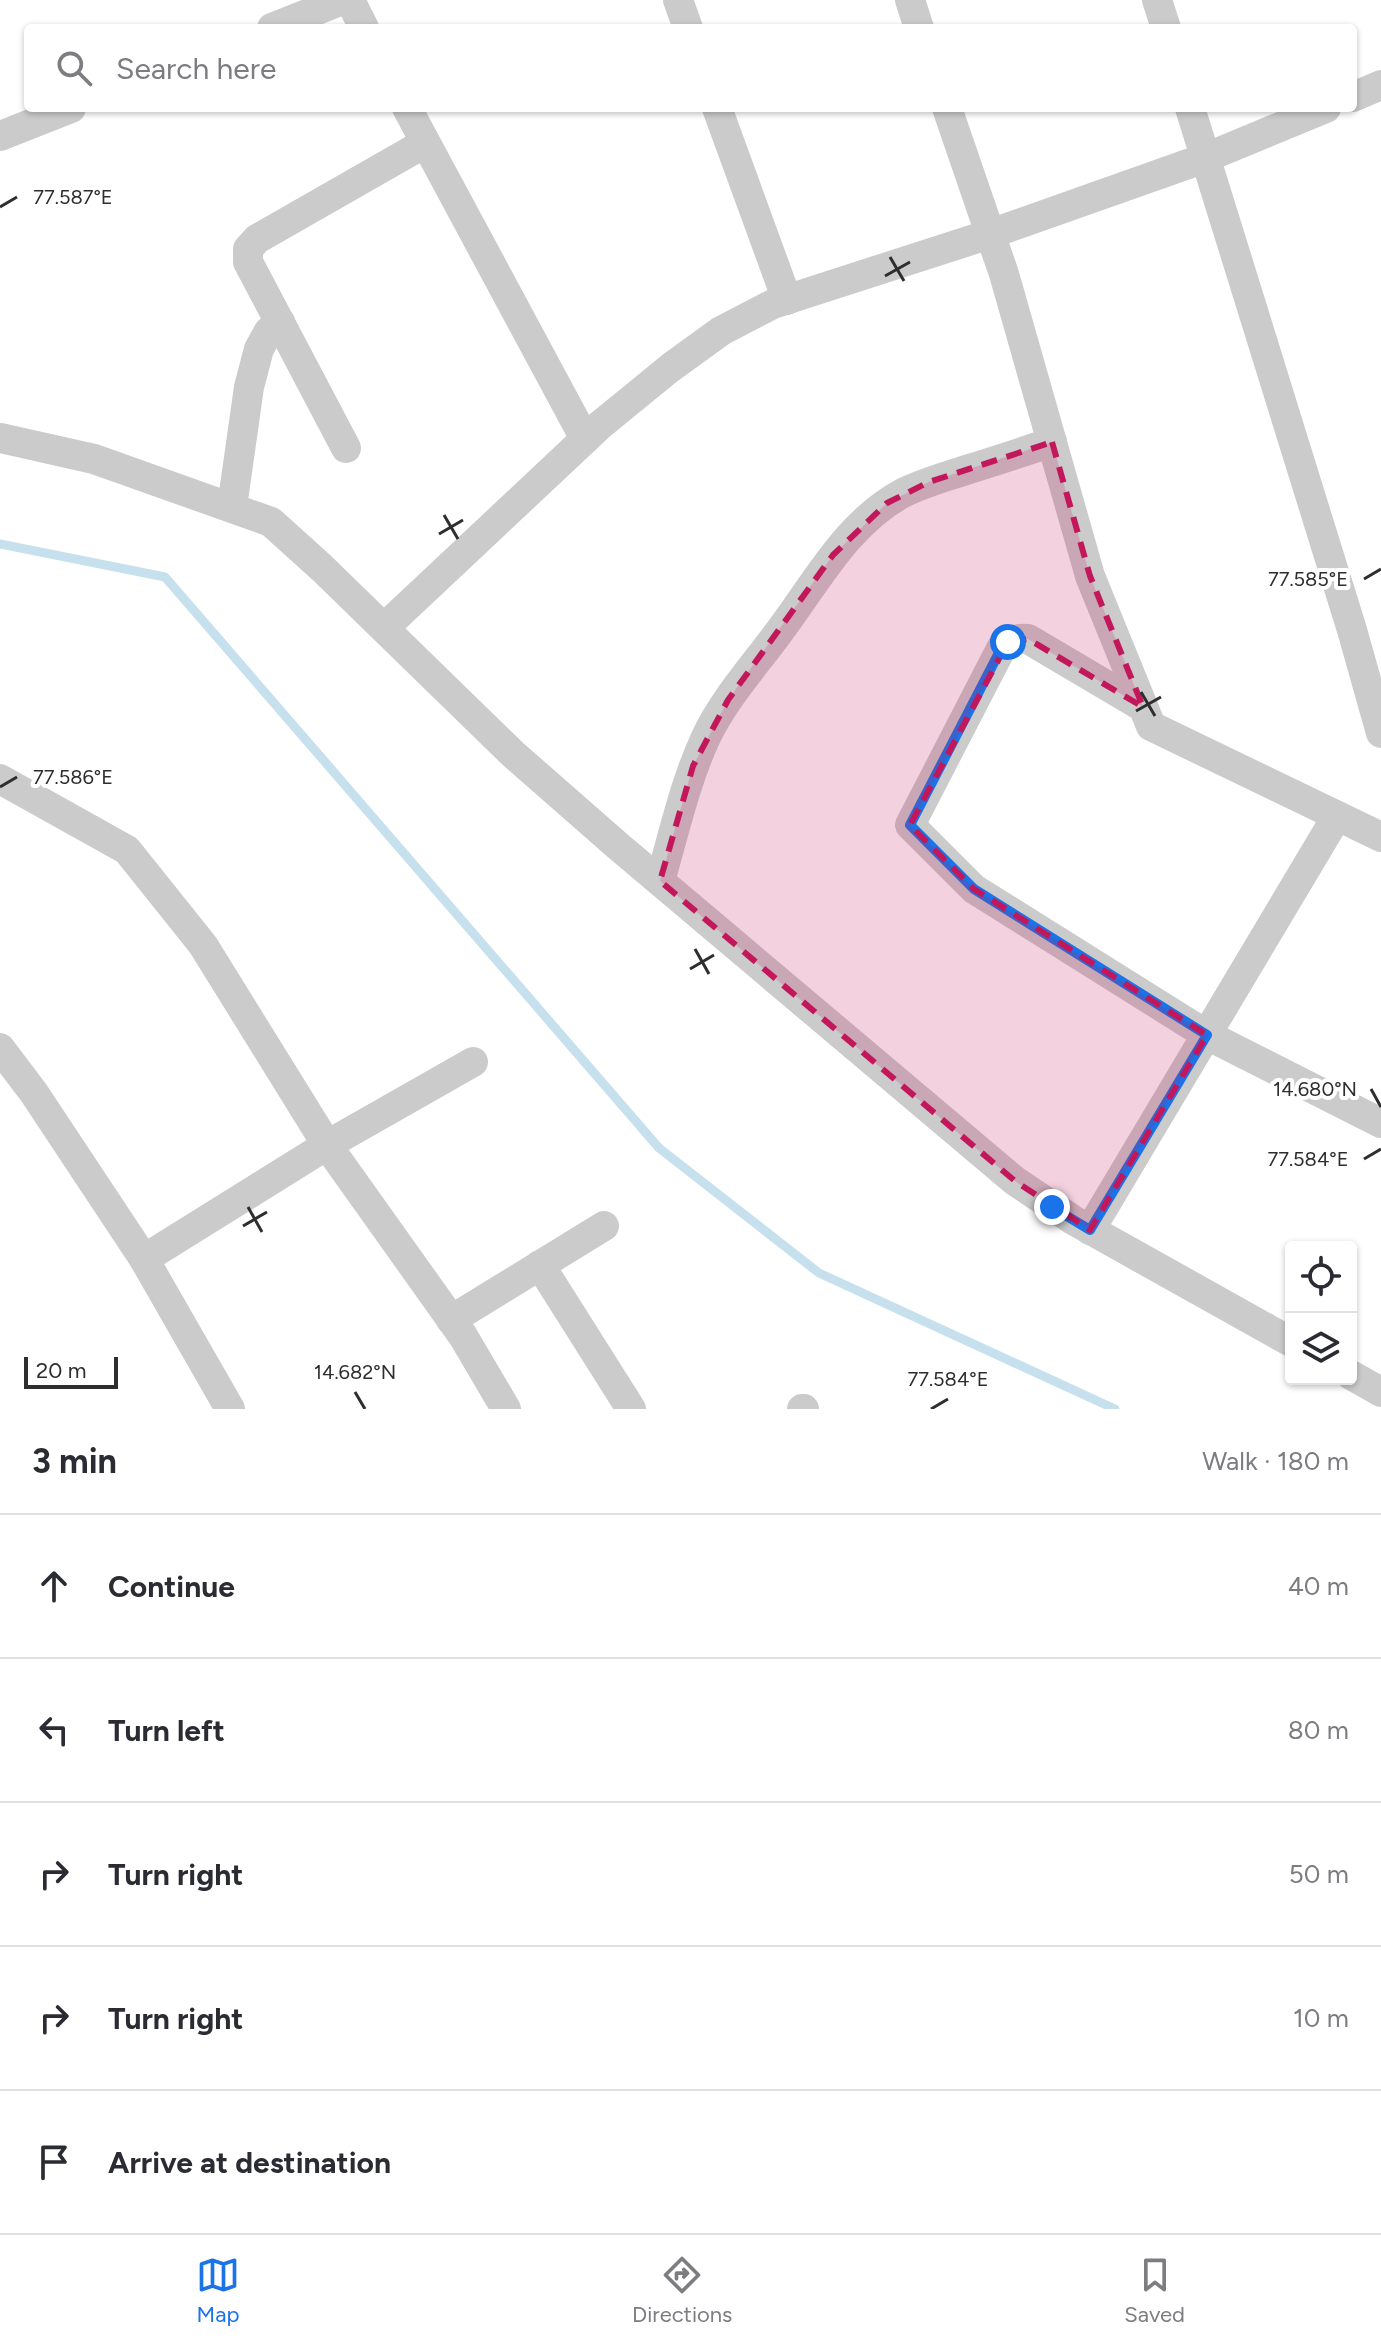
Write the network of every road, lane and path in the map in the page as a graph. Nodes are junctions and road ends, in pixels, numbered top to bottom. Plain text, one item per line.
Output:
1 (342, 0) edge
2 (350, 0) edge
3 (678, 0) edge
4 (910, 0) edge
5 (1157, 0) edge
6 (282, 24) edge
7 (362, 24) edge
8 (687, 24) edge
9 (918, 24) edge
10 (1165, 24) edge
11 (1381, 85) edge
12 (1357, 95) edge
13 (61, 112) edge
14 (409, 112) edge
15 (718, 112) edge
16 (948, 112) edge
17 (1191, 112) edge
18 (1316, 112) edge
19 (0, 136) edge
20 (425, 143) junction
21 (1205, 158) junction
22 (990, 234) junction
23 (787, 300) junction
24 (280, 322) junction
25 (0, 438) edge
26 (585, 439) junction
27 (1052, 442) junction
28 (346, 448) dead end
29 (232, 507) junction
30 (384, 628) junction
31 (1143, 707) junction
32 (1381, 733) edge
33 (0, 779) edge
34 (1337, 816) junction
35 (1381, 837) edge
36 (660, 881) junction
37 (1207, 1035) junction
38 (0, 1048) edge
39 (473, 1062) dead end
40 (1381, 1123) edge
41 (327, 1145) junction
42 (604, 1226) dead end
43 (1090, 1230) junction
44 (144, 1259) junction
45 (540, 1265) junction
46 (451, 1320) junction
47 (1285, 1339) edge
48 (1357, 1378) edge
49 (1381, 1392) edge
50 (230, 1409) edge
51 (506, 1409) edge
52 (631, 1409) edge

1 - 6 street
2 - 7 street
3 - 8 street
4 - 9 street
5 - 10 street
11 - 12 street
13 - 19 street
14 - 20 street
15 - 23 street
16 - 22 street
17 - 21 street
18 - 21 street
20 - 24 street
20 - 26 street
21 - 22 street
21 - 32 street
22 - 23 street
22 - 27 street
23 - 26 street
24 - 28 street
24 - 29 street
25 - 29 street
26 - 30 street
27 - 31 street
27 - 36 street
29 - 30 street
30 - 36 street
31 - 34 street
31 - 37 street
33 - 41 street
34 - 35 street
34 - 37 street
36 - 43 street
37 - 40 street
37 - 43 street
38 - 44 street
39 - 41 street
41 - 44 street
41 - 46 street
42 - 45 street
43 - 47 street
44 - 50 street
45 - 46 street
45 - 52 street
46 - 51 street
48 - 49 street

